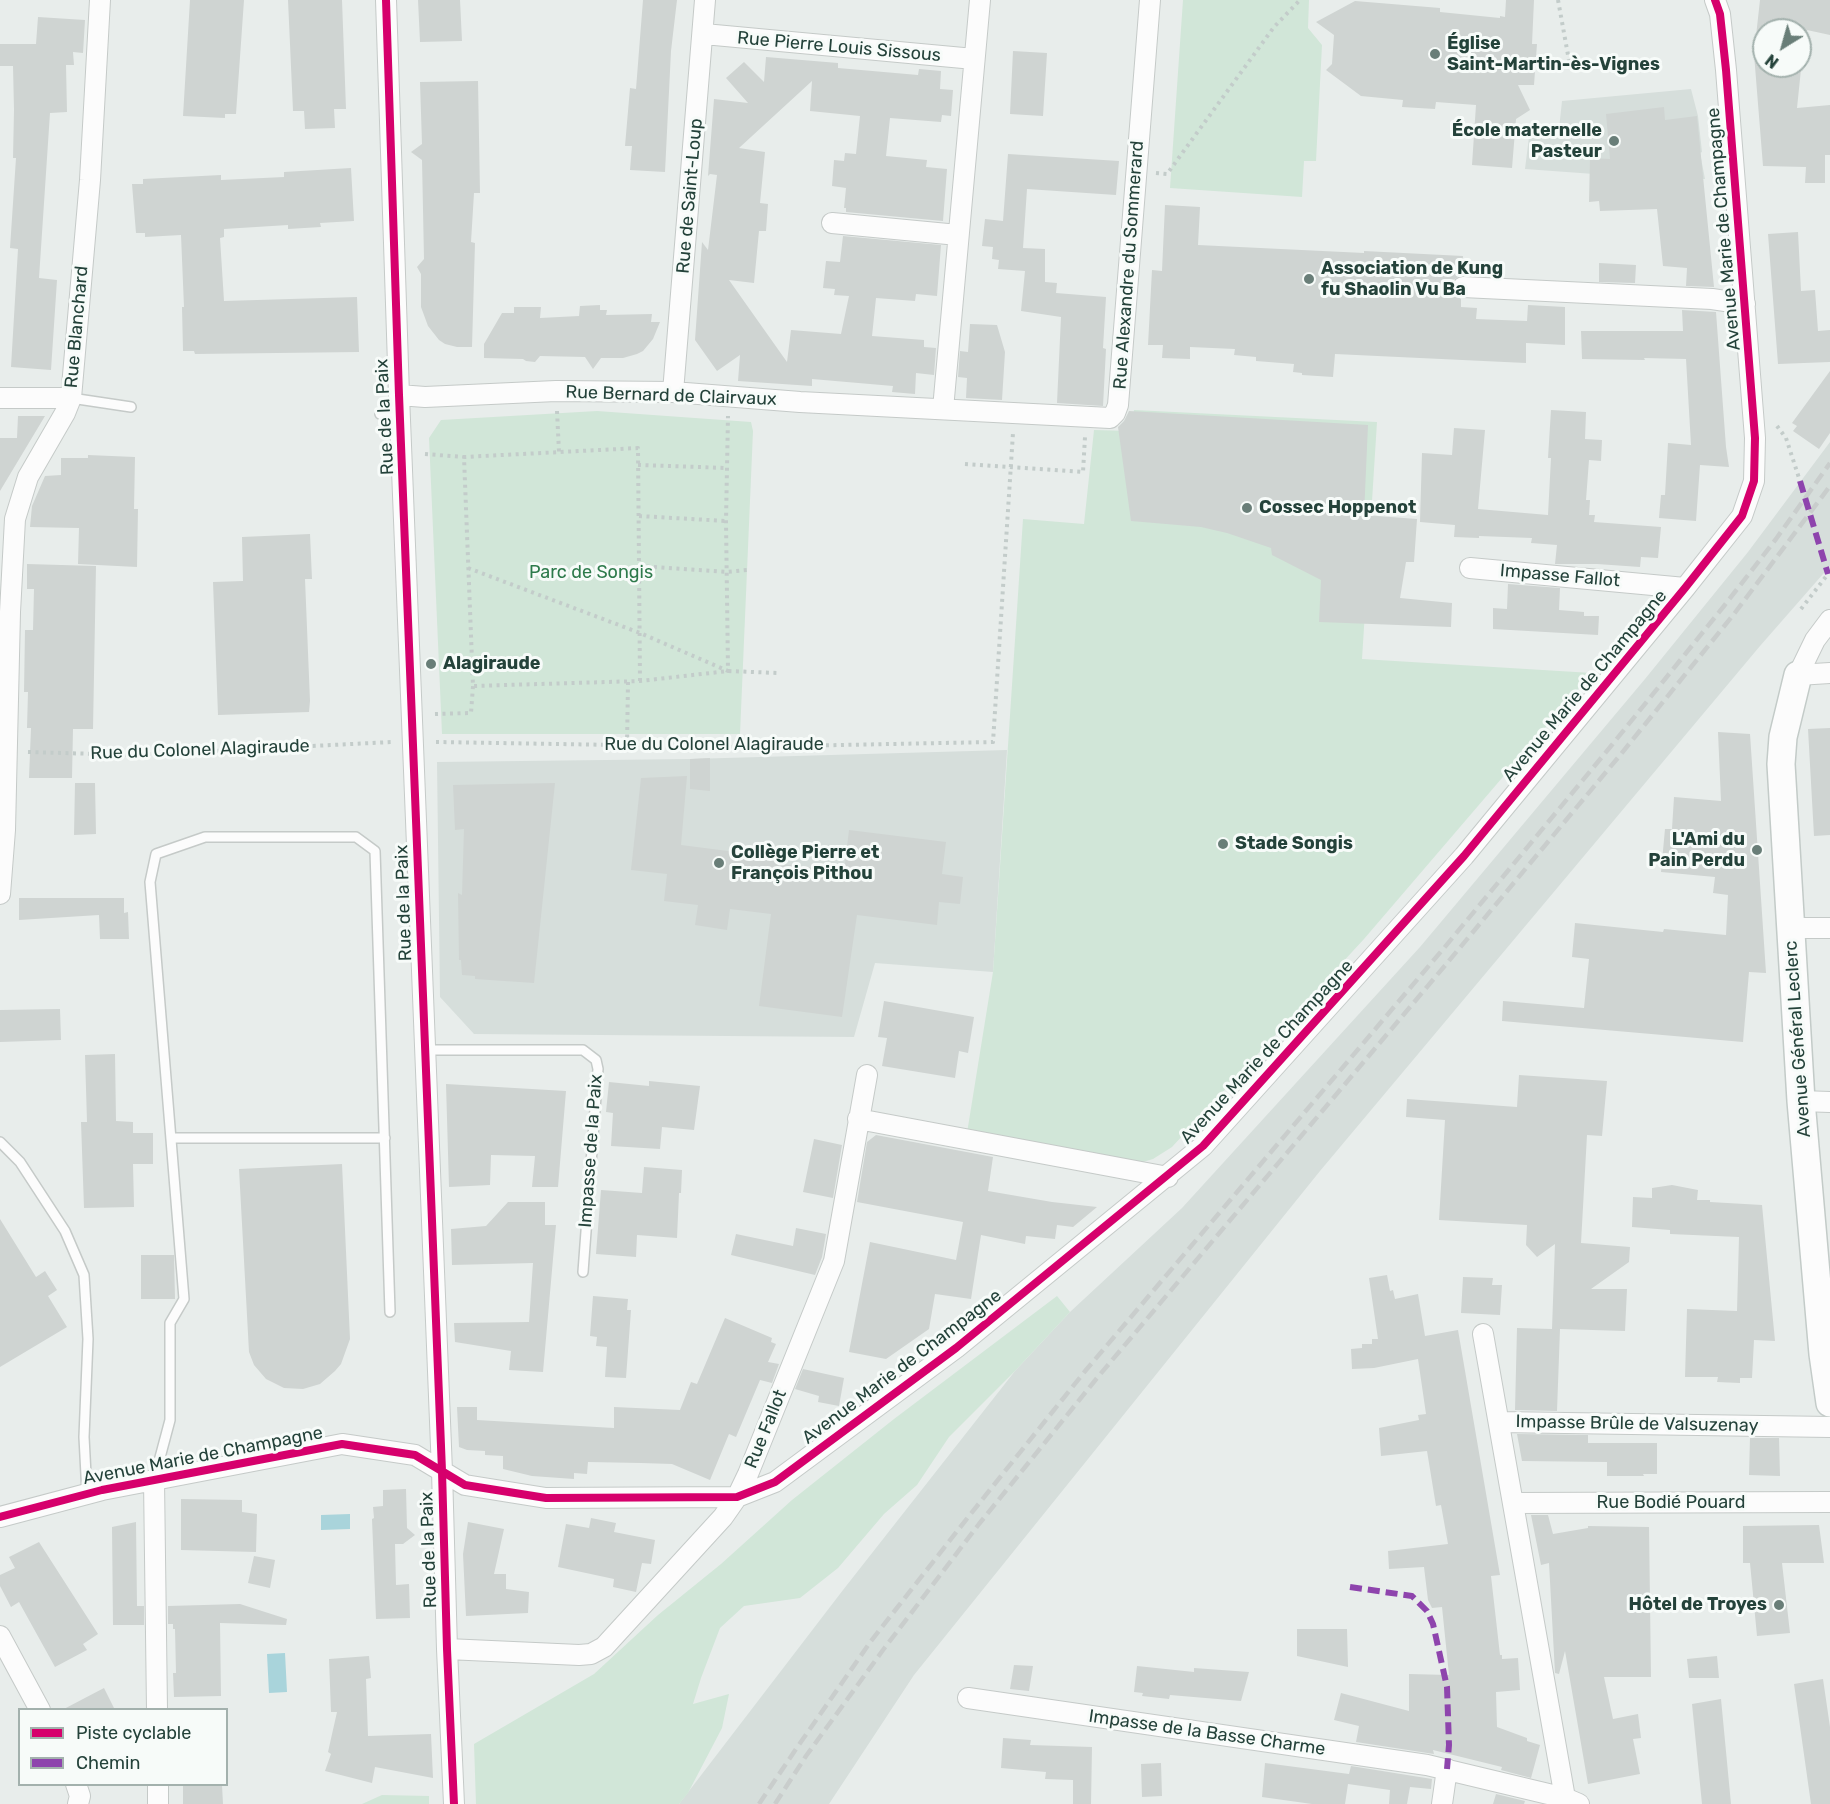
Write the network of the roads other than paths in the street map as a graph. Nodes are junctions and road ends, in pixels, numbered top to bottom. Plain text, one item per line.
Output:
1 (100, 0) edge
2 (386, 0) edge
3 (705, 0) edge
4 (980, 0) edge
5 (1150, 0) edge
6 (1715, 0) edge
7 (704, 34) junction
8 (974, 59) junction
9 (832, 223) dead end
10 (958, 235) junction
11 (1463, 286) dead end
12 (1745, 304) junction
13 (673, 392) junction
14 (71, 398) junction
15 (0, 399) edge
16 (399, 404) junction
17 (131, 407) dead end
18 (943, 410) junction
19 (380, 414) dead end
20 (1470, 568) dead end
21 (1685, 588) junction
22 (1830, 620) edge
23 (1830, 673) edge
24 (1798, 675) junction
25 (2, 830) edge
26 (0, 894) edge
27 (1791, 928) junction
28 (1830, 928) edge
29 (425, 1050) junction
30 (867, 1076) dead end
31 (1802, 1101) junction
32 (1830, 1102) edge
33 (858, 1119) junction
34 (171, 1138) junction
35 (385, 1138) junction
36 (0, 1142) edge
37 (1168, 1177) junction
38 (583, 1272) dead end
39 (390, 1312) dead end
40 (1483, 1334) dead end
41 (1827, 1354) edge
42 (1830, 1403) edge
43 (1499, 1422) junction
44 (1830, 1427) edge
45 (442, 1471) junction
46 (154, 1480) junction
47 (87, 1494) junction
48 (737, 1497) junction
49 (1830, 1502) edge
50 (1513, 1503) junction
51 (0, 1516) edge
52 (0, 1636) edge
53 (447, 1649) junction
54 (968, 1698) dead end
55 (39, 1708) edge
56 (157, 1708) edge
57 (1447, 1769) junction
58 (76, 1786) edge
59 (158, 1786) edge
60 (1572, 1801) edge
61 (78, 1804) edge
62 (158, 1804) edge
63 (453, 1804) edge
64 (1442, 1804) edge

1 - 14 street, Rue Blanchard
2 - 16 street, Rue de la Paix
3 - 7 street, Rue de Saint-Loup
4 - 8 street
5 - 18 street, Rue Alexandre du Sommerard
6 - 12 street, Avenue Marie de Champagne
7 - 8 street, Rue Pierre Louis Sissous
7 - 13 street, Rue de Saint-Loup
8 - 10 street
9 - 10 street
10 - 18 street
11 - 12 street, Avenue Marie de Champagne
12 - 21 street, Avenue Marie de Champagne
13 - 16 street, Rue Bernard de Clairvaux
13 - 18 street, Rue Bernard de Clairvaux
14 - 15 street
14 - 17 lane
14 - 25 street, Rue Blanchard
16 - 19 lane
16 - 29 street, Rue de la Paix
20 - 21 street, Impasse Fallot
21 - 37 street, Avenue Marie de Champagne
22 - 24 street
23 - 24 street
24 - 27 main road, Avenue Général Leclerc
25 - 26 street, Rue Blanchard
27 - 28 street
27 - 31 main road, Avenue Général Leclerc
29 - 38 lane, Impasse de la Paix
29 - 45 street, Rue de la Paix
30 - 33 street, Rue Fallot
31 - 32 street
31 - 41 main road, Avenue Général Leclerc
33 - 37 street
33 - 48 street, Rue Fallot
34 - 35 lane
34 - 35 lane
34 - 46 lane
35 - 39 lane
36 - 47 lane
37 - 48 street, Avenue Marie de Champagne
40 - 43 street, Impasse Brûle de Valsuzenay
41 - 42 main road, Avenue Général Leclerc
43 - 44 street, Impasse Brûle de Valsuzenay
43 - 50 street
45 - 46 street, Avenue Marie de Champagne
45 - 48 street, Avenue Marie de Champagne
45 - 53 street, Rue de la Paix
46 - 47 street, Avenue Marie de Champagne
46 - 56 street
47 - 51 street, Avenue Marie de Champagne
48 - 53 street, Rue Fallot
49 - 50 street, Rue Bodié Pouard
50 - 60 street
52 - 55 street
53 - 63 street, Rue de la Paix
54 - 57 street, Impasse de la Basse Charme
57 - 60 street, Impasse de la Basse Charme
57 - 64 street
58 - 61 street
59 - 62 street

